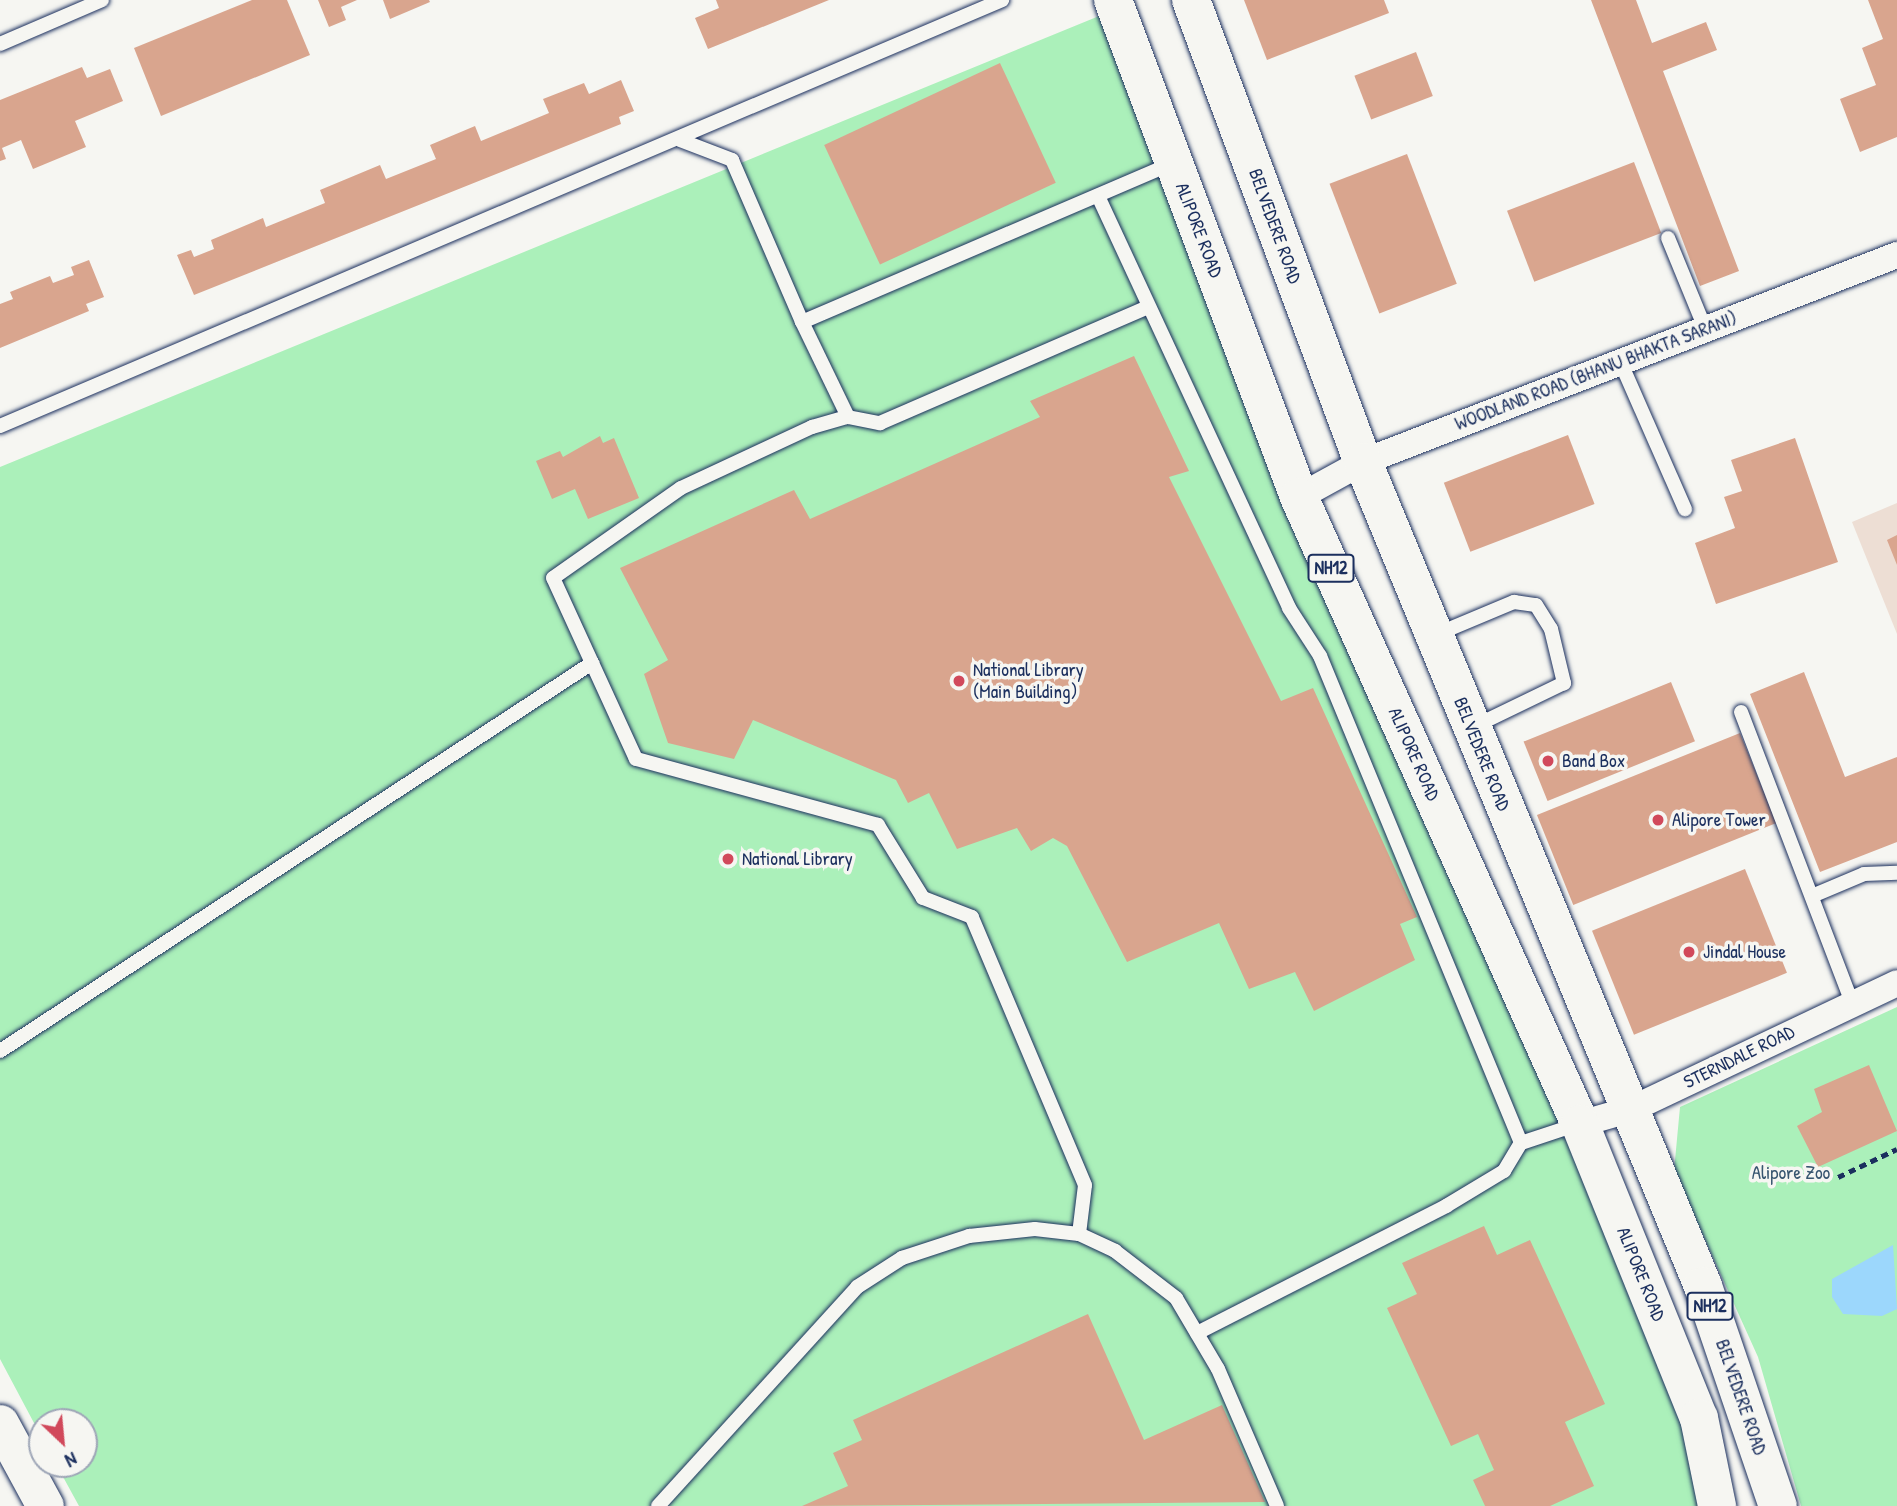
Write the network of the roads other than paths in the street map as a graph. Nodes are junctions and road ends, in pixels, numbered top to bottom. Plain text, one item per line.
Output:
1 (102, 0) edge
2 (1002, 0) edge
3 (1113, 0) edge
4 (1191, 0) edge
5 (0, 44) edge
6 (680, 140) junction
7 (1174, 163) junction
8 (1098, 196) junction
9 (1668, 238) dead end
10 (1897, 255) edge
11 (1148, 306) junction
12 (802, 322) junction
13 (1705, 328) junction
14 (1620, 361) junction
15 (848, 417) junction
16 (0, 426) edge
17 (1363, 462) junction
18 (1299, 497) junction
19 (1685, 509) dead end
20 (1434, 635) junction
21 (592, 663) junction
22 (1741, 712) dead end
23 (1471, 728) junction
24 (1897, 873) edge
25 (1812, 896) junction
26 (1897, 983) edge
27 (1852, 1002) junction
28 (0, 1051) edge
29 (1632, 1109) junction
30 (1580, 1124) junction
31 (1521, 1143) junction
32 (1079, 1234) junction
33 (1197, 1333) junction
34 (0, 1423) edge
35 (45, 1506) edge
36 (658, 1506) edge
37 (1277, 1506) edge
38 (1717, 1506) edge
39 (1778, 1506) edge

1 - 5 lane
2 - 6 lane
3 - 7 highway, ALIPORE ROAD / NH12
4 - 17 highway, BELVEDERE ROAD / NH12
6 - 12 lane
6 - 16 lane
7 - 8 lane
7 - 18 highway, ALIPORE ROAD / NH12
8 - 11 lane
8 - 12 lane
9 - 13 lane
10 - 13 street, WOODLAND ROAD (BHANU BHAKTA SARANI)
11 - 15 lane
11 - 31 lane
12 - 15 lane
13 - 14 street, WOODLAND ROAD (BHANU BHAKTA SARANI)
14 - 17 street, WOODLAND ROAD (BHANU BHAKTA SARANI)
14 - 19 lane
15 - 21 lane
17 - 18 street, WOODLAND ROAD (BHANU BHAKTA SARANI)
17 - 20 highway, BELVEDERE ROAD / NH12
18 - 30 highway, ALIPORE ROAD / NH12
20 - 23 highway, BELVEDERE ROAD / NH12
20 - 23 lane
21 - 28 lane
21 - 32 lane
22 - 25 lane
23 - 29 highway, BELVEDERE ROAD / NH12
24 - 25 lane
25 - 27 lane
26 - 27 street, STERNDALE ROAD
27 - 29 street, STERNDALE ROAD
29 - 30 street, STERNDALE ROAD
29 - 39 highway, BELVEDERE ROAD / NH12
30 - 31 lane
30 - 38 highway, ALIPORE ROAD / NH12
31 - 33 lane
32 - 33 lane
32 - 36 lane
33 - 37 lane
34 - 35 main road

